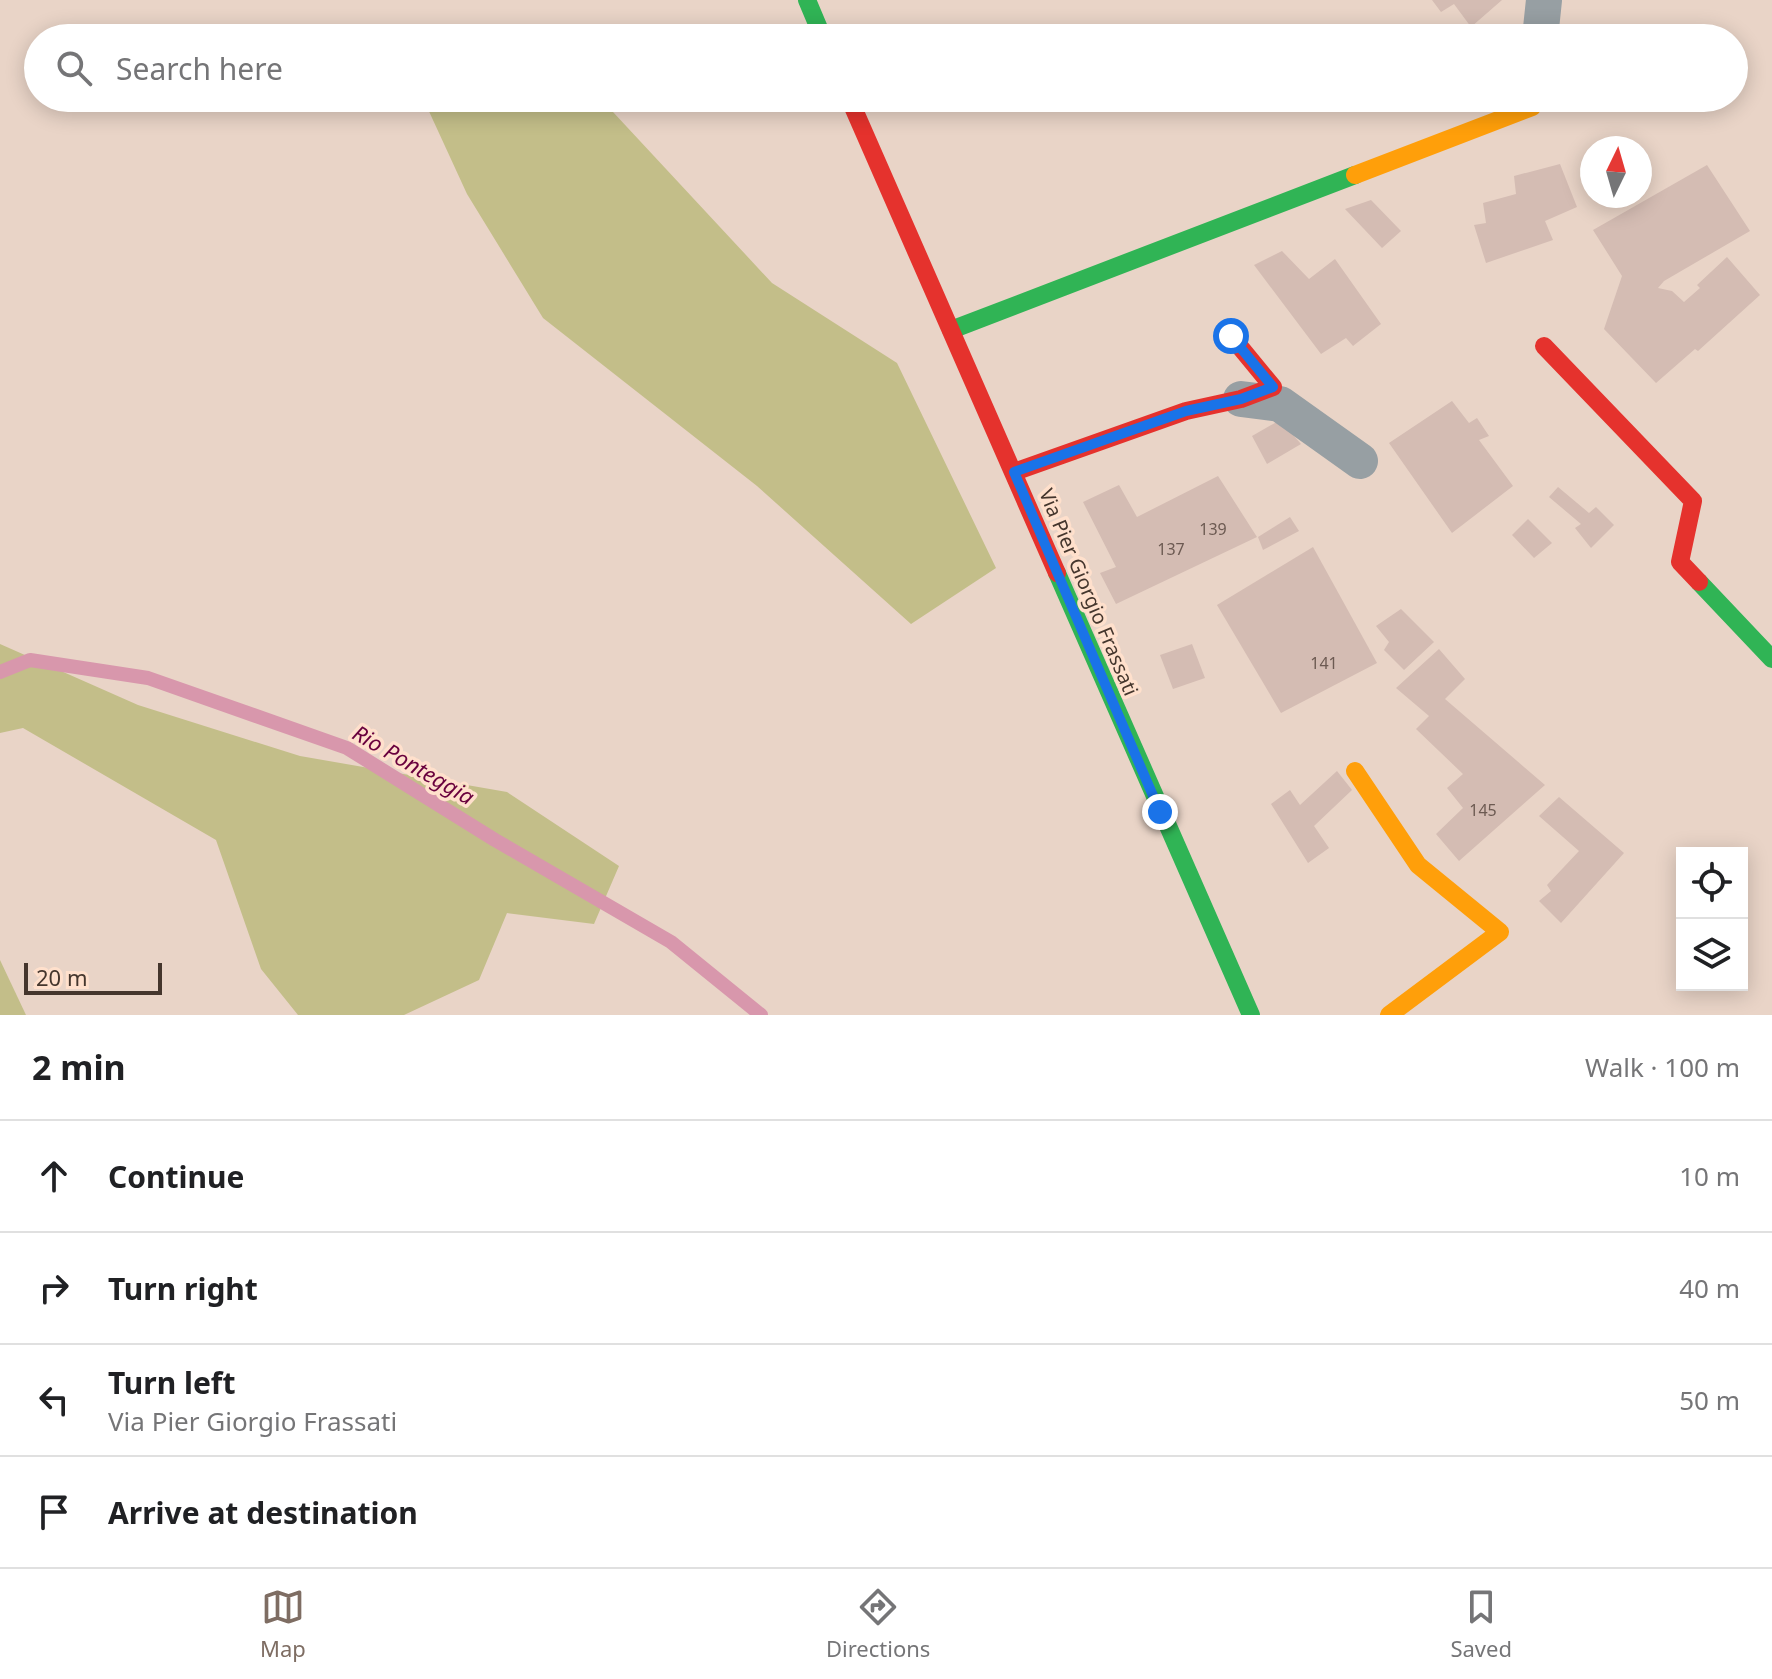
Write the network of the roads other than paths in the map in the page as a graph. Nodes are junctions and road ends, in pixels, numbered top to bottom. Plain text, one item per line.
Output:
1 (807, 0) edge
2 (1544, 0) edge
3 (817, 24) edge
4 (1541, 24) edge
5 (855, 112) edge
6 (1519, 112) edge
7 (951, 330) junction
8 (1231, 336) dead end
9 (1544, 346) dead end
10 (1241, 399) junction
11 (1360, 461) dead end
12 (1014, 472) junction
13 (1772, 659) edge
14 (1355, 771) dead end
15 (1251, 1015) edge
16 (1389, 1015) edge

1 - 3 street
2 - 4 street
5 - 7 street, Via Pier Giorgio Frassati
6 - 7 street
7 - 12 street, Via Pier Giorgio Frassati
8 - 10 street
9 - 13 street
10 - 11 street
10 - 12 street
12 - 15 street, Via Pier Giorgio Frassati
14 - 16 street

